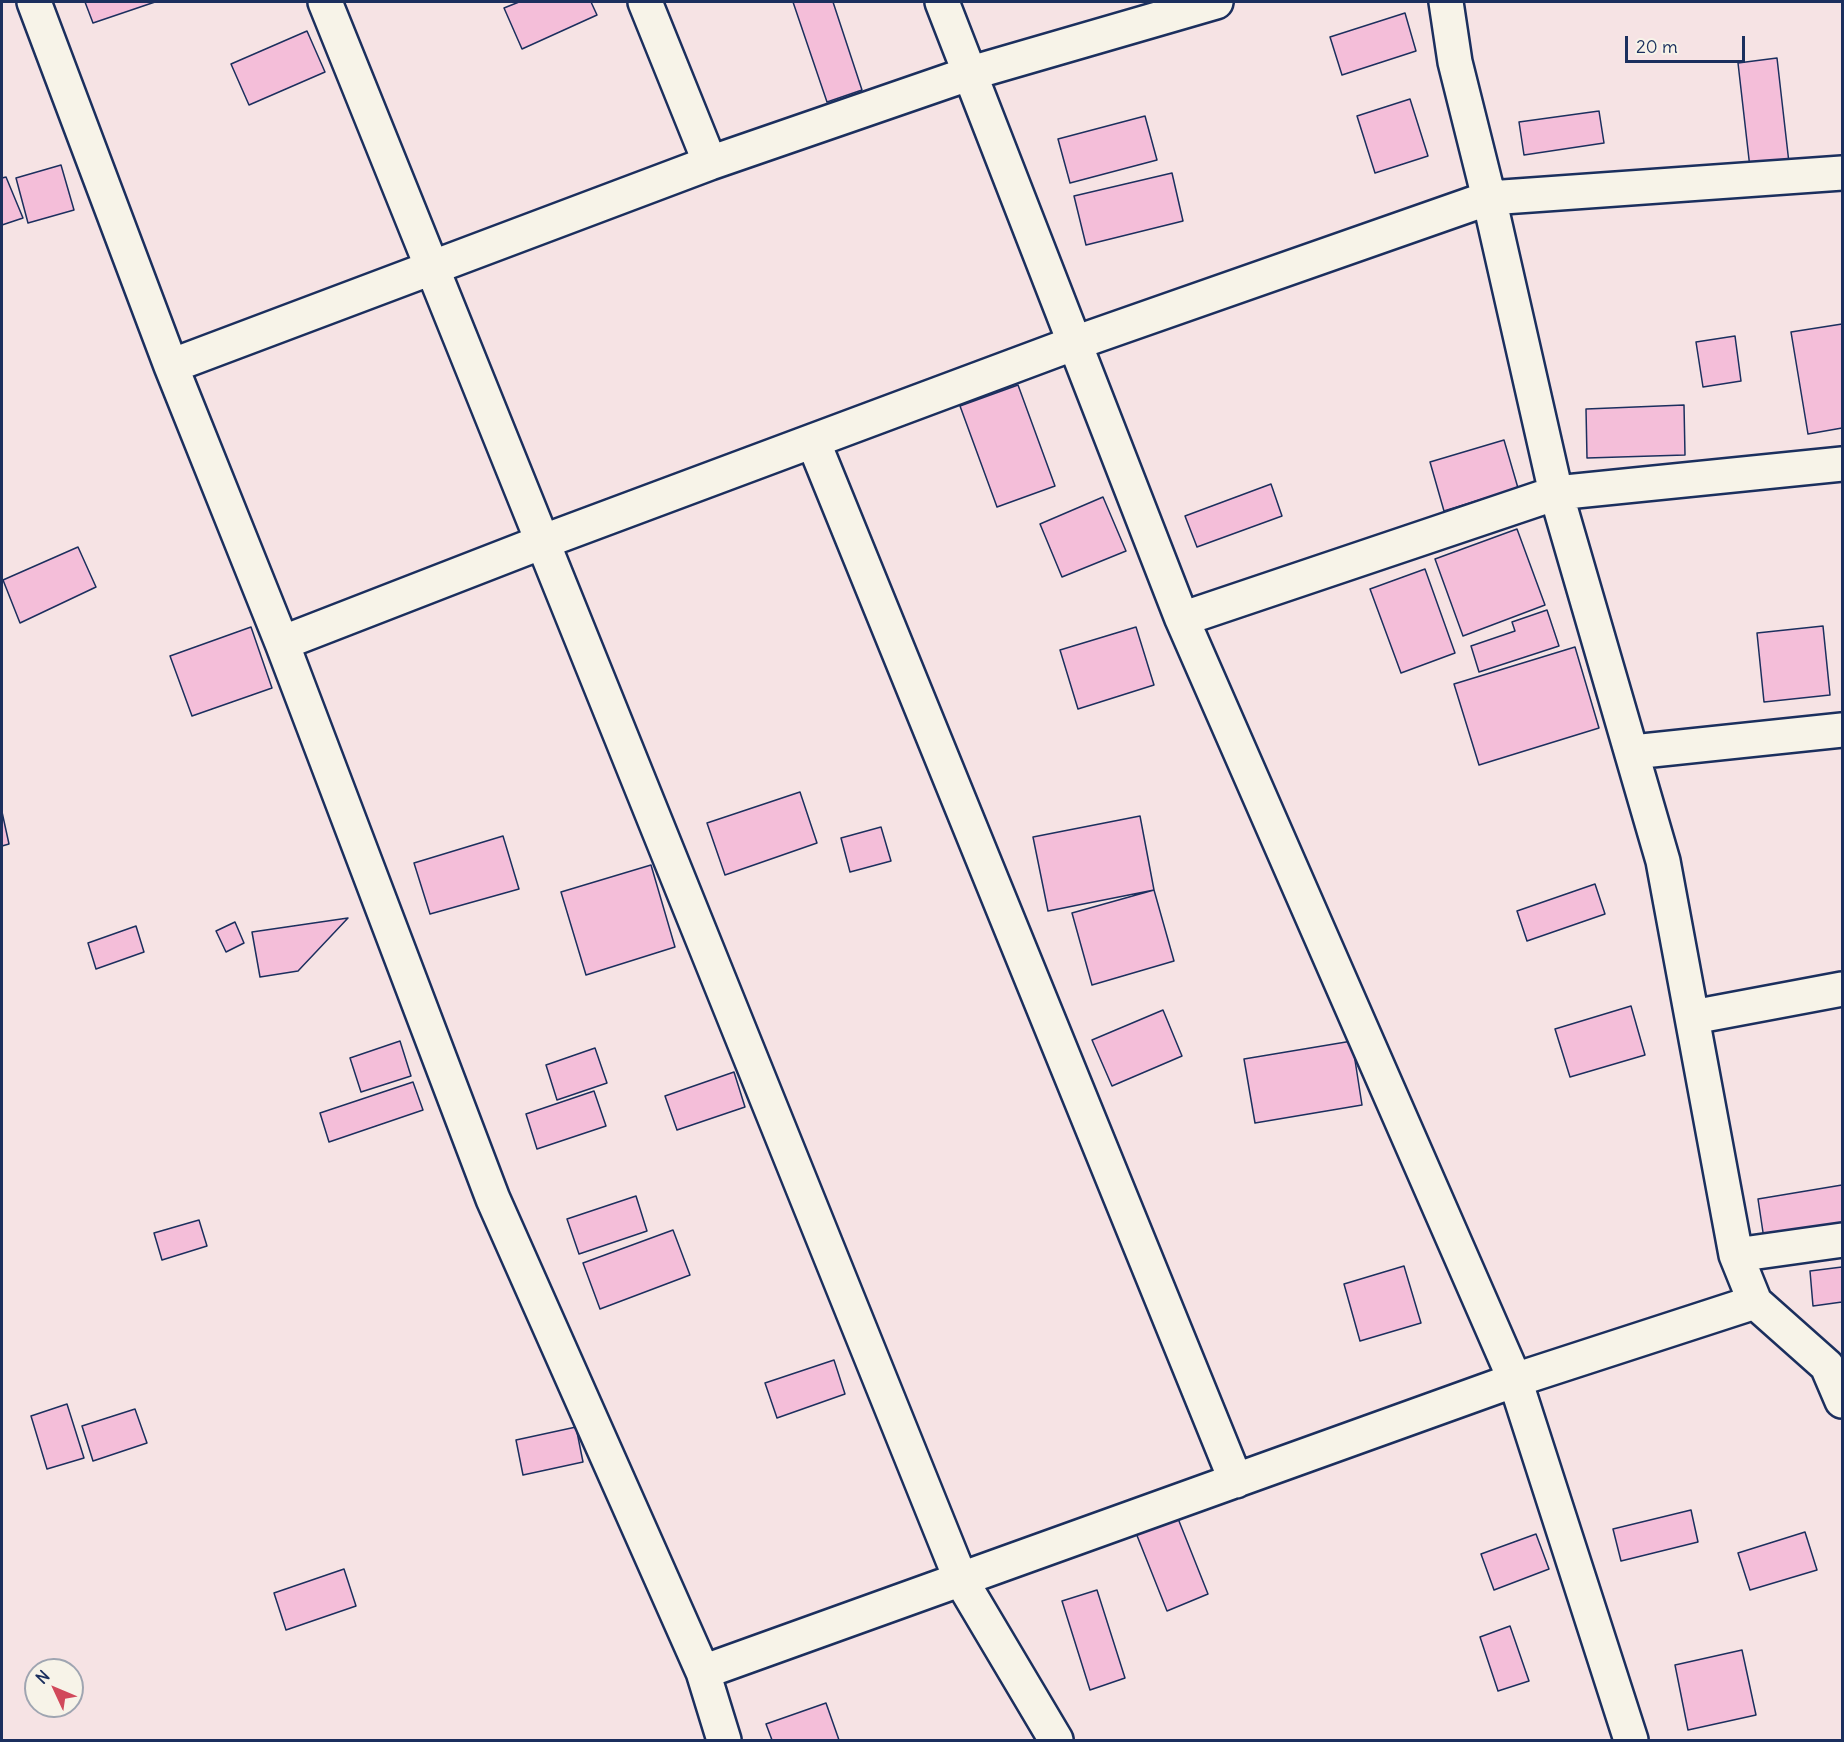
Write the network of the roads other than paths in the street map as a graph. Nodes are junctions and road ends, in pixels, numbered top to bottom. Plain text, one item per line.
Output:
1 (34, 2) edge
2 (325, 2) edge
3 (645, 2) edge
4 (942, 2) edge
5 (1216, 2) edge
6 (1446, 2) edge
7 (971, 73) junction
8 (710, 163) junction
9 (1842, 173) edge
10 (1489, 198) junction
11 (431, 268) junction
12 (1075, 343) junction
13 (171, 366) junction
14 (813, 441) junction
15 (1842, 464) edge
16 (1556, 493) junction
17 (542, 542) junction
18 (1182, 619) junction
19 (282, 643) junction
20 (1842, 730) edge
21 (1633, 752) junction
22 (1842, 989) edge
23 (1693, 1017) junction
24 (1842, 1240) edge
25 (1736, 1255) junction
26 (1755, 1302) junction
27 (1515, 1380) junction
28 (1842, 1401) edge
29 (1236, 1481) junction
30 (961, 1580) junction
31 (703, 1672) junction
32 (724, 1740) edge
33 (1056, 1740) edge
34 (1631, 1740) edge

1 - 13 street
2 - 11 street
3 - 8 street
4 - 7 street
5 - 7 street
6 - 10 street
7 - 8 street
7 - 12 street
8 - 11 street
9 - 10 street
10 - 12 street
10 - 16 street
11 - 13 street
11 - 17 street
12 - 14 street
12 - 18 street
13 - 19 street
14 - 17 street
14 - 29 street
15 - 16 street
16 - 18 street
16 - 21 street
17 - 19 street
17 - 30 street
18 - 27 street
19 - 31 street
20 - 21 street
21 - 23 street
22 - 23 street
23 - 25 street
24 - 25 street
25 - 26 street
26 - 27 street
26 - 28 street
27 - 29 street
27 - 34 street
29 - 30 street
30 - 31 street
30 - 33 street
31 - 32 street

